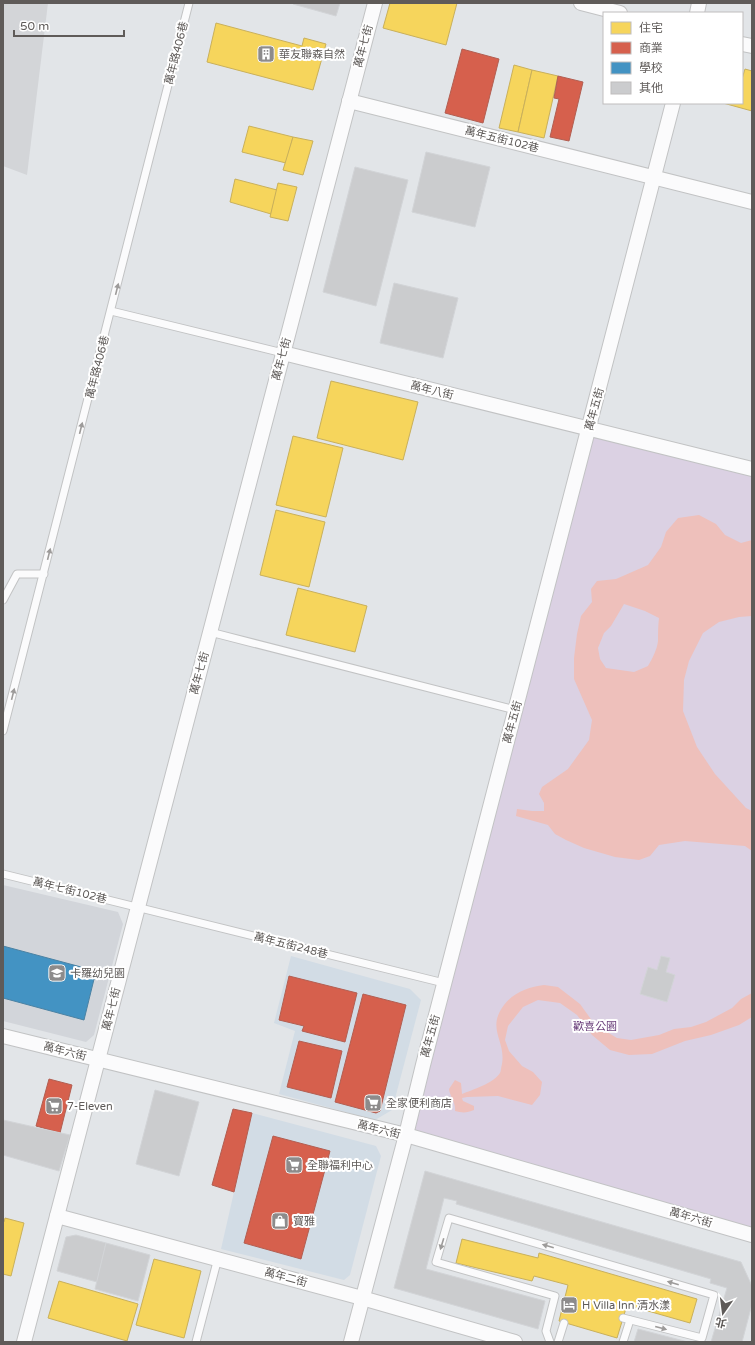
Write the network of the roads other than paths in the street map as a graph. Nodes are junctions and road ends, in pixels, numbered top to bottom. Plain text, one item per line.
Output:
1 (189, 3) edge
2 (375, 3) edge
3 (581, 3) edge
4 (616, 12) edge
5 (349, 101) junction
6 (673, 104) edge
7 (654, 177) junction
8 (752, 202) edge
9 (111, 311) junction
10 (283, 353) junction
11 (588, 429) junction
12 (752, 469) edge
13 (44, 574) junction
14 (3, 600) edge
15 (210, 632) junction
16 (515, 710) junction
17 (3, 731) edge
18 (3, 874) edge
19 (138, 907) junction
20 (444, 983) junction
21 (3, 1036) edge
22 (98, 1060) junction
23 (406, 1135) junction
24 (57, 1216) junction
25 (747, 1234) edge
26 (752, 1242) edge
27 (218, 1258) junction
28 (362, 1298) junction
29 (564, 1323) dead end
30 (24, 1342) edge
31 (196, 1342) edge
32 (350, 1342) edge
33 (515, 1342) edge
34 (550, 1342) edge
35 (558, 1342) edge
36 (623, 1342) edge

9 -> 1 lane, 萬年路406巷
2 - 5 street, 萬年七街
3 - 4 street
5 - 7 street, 萬年五街102巷
5 - 10 street, 萬年七街
6 - 7 street, 萬年五街
7 - 8 street, 萬年五街102巷
7 - 11 street, 萬年五街
9 - 10 lane, 萬年八街
13 -> 9 lane, 萬年路406巷
10 - 11 street, 萬年八街
10 - 15 street, 萬年七街
11 - 12 street, 萬年八街
11 - 16 street, 萬年五街
13 - 14 lane
17 -> 13 lane, 萬年路406巷
15 - 16 lane
15 - 19 street, 萬年七街
16 - 20 street, 萬年五街
18 - 19 lane, 萬年七街102巷
19 - 20 lane, 萬年五街248巷
19 - 22 street, 萬年七街
20 - 23 street, 萬年五街
21 - 22 street, 萬年六街
22 - 23 street, 萬年六街
22 - 24 street, 萬年七街
23 - 25 street, 萬年六街
23 - 28 street, 萬年五街
24 - 27 street, 萬年二街
24 - 30 street, 萬年七街
25 - 26 street
27 - 28 street, 萬年二街
27 - 31 lane
28 - 32 street, 萬年五街
28 - 33 street, 萬年二街
29 - 35 lane
36 -> 34 lane

